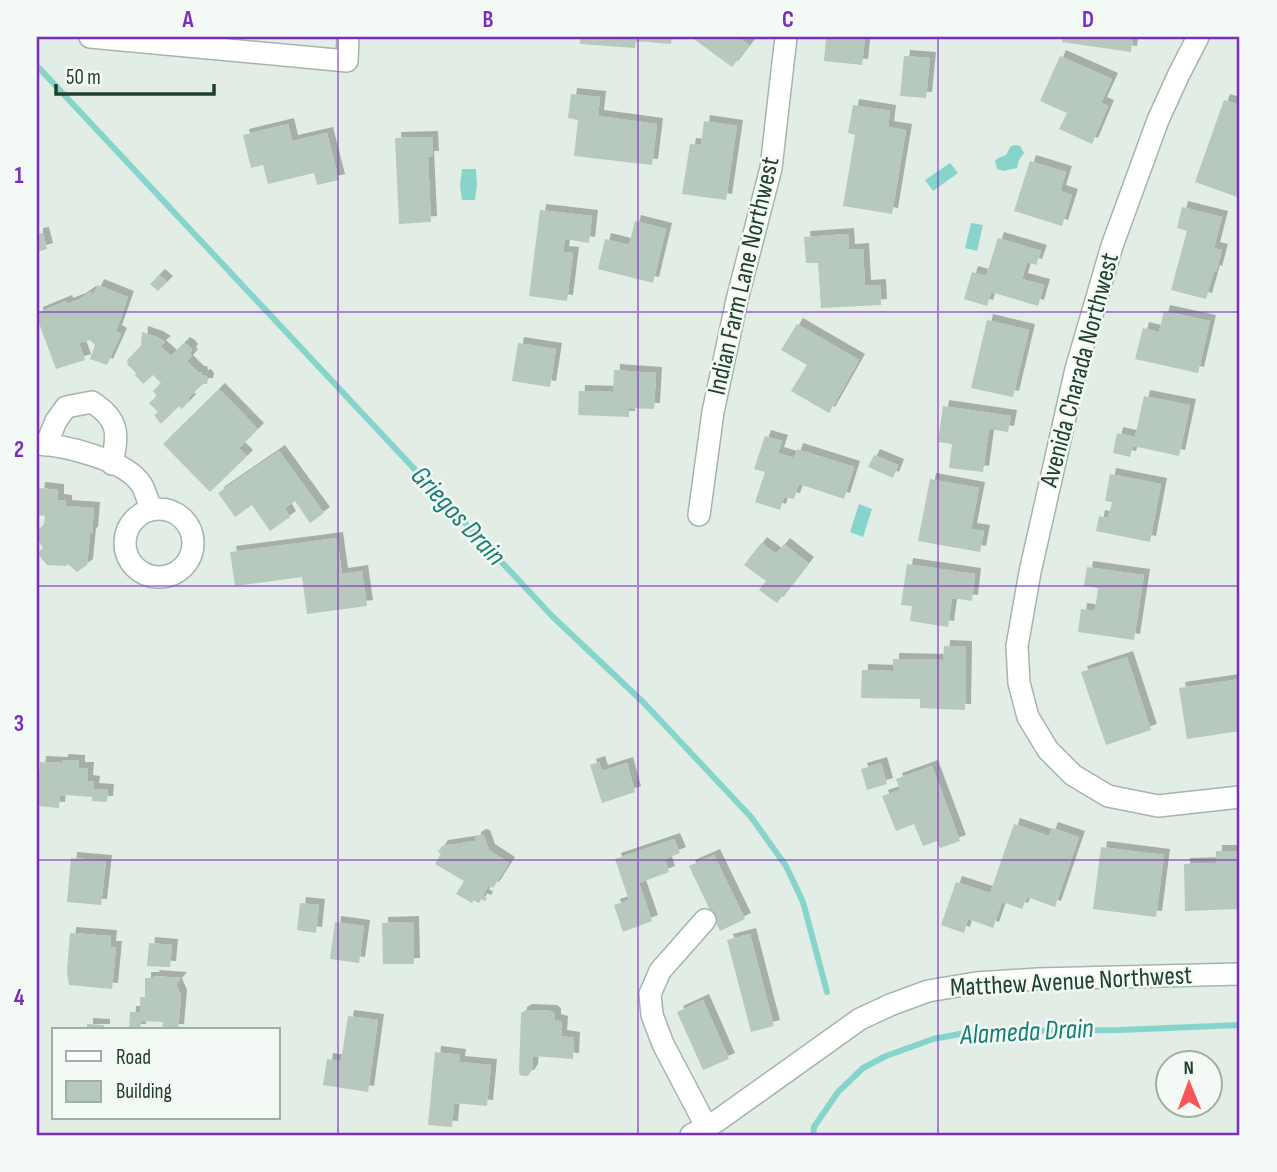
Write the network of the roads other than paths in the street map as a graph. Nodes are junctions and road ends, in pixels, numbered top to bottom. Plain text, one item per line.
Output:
1 (90, 37) edge
2 (348, 37) edge
3 (786, 37) edge
4 (1198, 37) edge
5 (41, 444) edge
6 (112, 464) junction
7 (151, 510) dead end
8 (699, 515) dead end
9 (1240, 797) edge
10 (705, 920) dead end
11 (1240, 974) edge
12 (699, 1131) edge

1 - 2 street
3 - 8 street, Indian Farm Lane Northwest
4 - 9 street, Avenida Charada Northwest
5 - 6 street
5 - 6 street
6 - 7 street
10 - 12 street
11 - 12 street, Matthew Avenue Northwest

